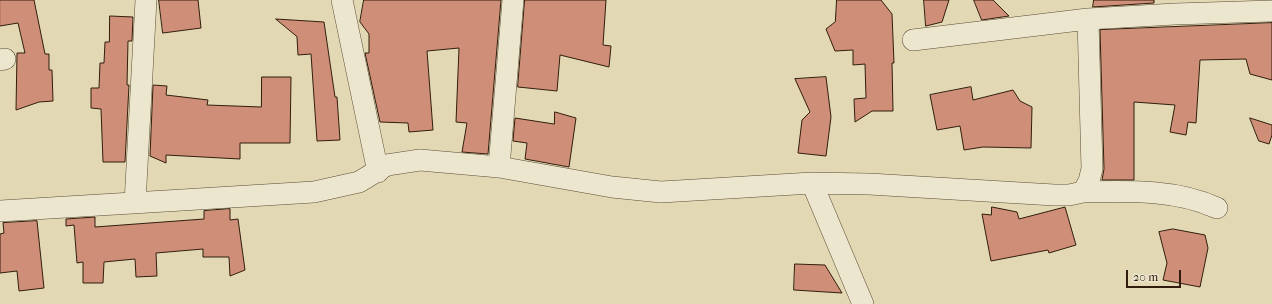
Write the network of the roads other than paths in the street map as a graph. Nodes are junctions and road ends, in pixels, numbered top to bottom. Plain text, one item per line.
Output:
1 (146, 0) edge
2 (342, 0) edge
3 (513, 0) edge
4 (1272, 11) edge
5 (1088, 19) junction
6 (913, 40) dead end
7 (499, 167) junction
8 (378, 172) junction
9 (812, 184) junction
10 (1083, 192) junction
11 (135, 203) junction
12 (1217, 208) dead end
13 (0, 211) edge
14 (864, 304) edge

1 - 11 street
2 - 8 street
3 - 7 street
4 - 5 street
5 - 6 street
5 - 10 street
7 - 8 street
7 - 9 street
8 - 11 street
9 - 10 street
9 - 14 street
10 - 12 street
11 - 13 street

